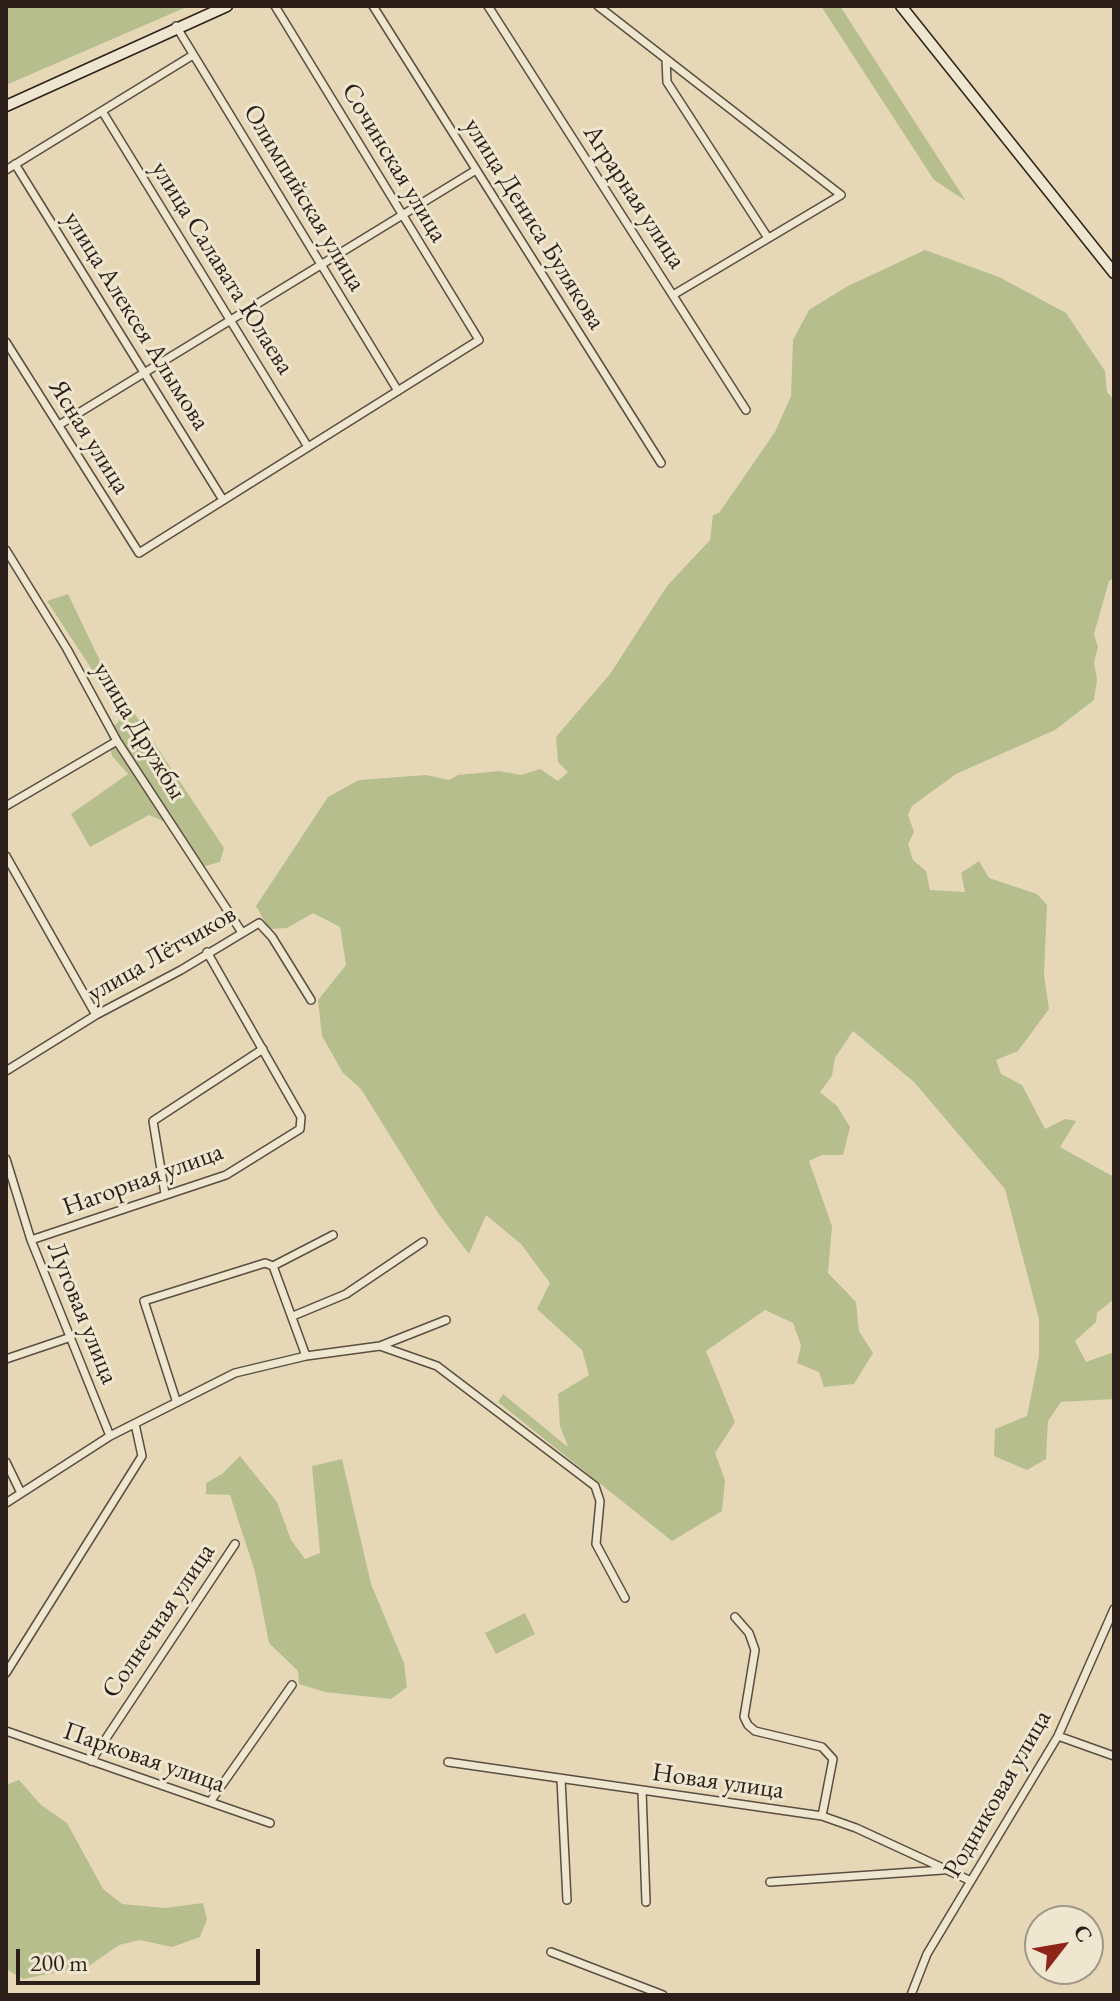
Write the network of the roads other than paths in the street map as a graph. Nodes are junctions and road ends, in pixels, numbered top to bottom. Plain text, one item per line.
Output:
1 (227, 6) edge
2 (275, 6) edge
3 (373, 6) edge
4 (488, 6) edge
5 (598, 6) edge
6 (901, 6) edge
7 (176, 26) junction
8 (193, 55) junction
9 (666, 59) junction
10 (6, 106) edge
11 (102, 111) junction
12 (15, 164) junction
13 (6, 170) edge
14 (476, 170) junction
15 (403, 216) junction
16 (768, 238) junction
17 (320, 263) junction
18 (1114, 273) edge
19 (673, 295) junction
20 (230, 320) junction
21 (6, 342) edge
22 (143, 371) junction
23 (398, 391) junction
24 (746, 410) dead end
25 (59, 425) junction
26 (308, 447) junction
27 (661, 463) dead end
28 (223, 500) junction
29 (6, 550) edge
30 (117, 741) junction
31 (6, 806) edge
32 (6, 856) edge
33 (241, 931) junction
34 (207, 952) junction
35 (311, 1000) dead end
36 (96, 1015) junction
37 (263, 1049) junction
38 (6, 1071) edge
39 (6, 1159) edge
40 (165, 1194) junction
41 (333, 1235) dead end
42 (31, 1240) junction
43 (423, 1242) dead end
44 (273, 1266) junction
45 (293, 1316) junction
46 (446, 1320) dead end
47 (71, 1337) junction
48 (380, 1346) junction
49 (306, 1356) junction
50 (6, 1359) edge
51 (176, 1400) junction
52 (135, 1424) junction
53 (110, 1436) junction
54 (6, 1462) edge
55 (21, 1493) junction
56 (6, 1503) edge
57 (235, 1544) dead end
58 (625, 1598) dead end
59 (1114, 1609) edge
60 (735, 1617) dead end
61 (6, 1673) edge
62 (292, 1685) dead end
63 (6, 1731) edge
64 (1058, 1736) junction
65 (1114, 1756) edge
66 (91, 1761) junction
67 (448, 1762) dead end
68 (561, 1779) junction
69 (642, 1791) junction
70 (210, 1802) junction
71 (822, 1816) junction
72 (270, 1823) dead end
73 (944, 1870) junction
74 (971, 1881) junction
75 (770, 1882) dead end
76 (567, 1900) dead end
77 (646, 1902) dead end
78 (551, 1952) dead end
79 (663, 1995) edge
80 (911, 1995) edge

1 - 7 main road
2 - 15 street, Сочинская улица
3 - 14 street, улица Дениса Булякова
4 - 19 street, Аграрная улица
5 - 9 street
6 - 18 main road
7 - 8 street, Олимпийская улица
7 - 10 main road
8 - 11 street
8 - 17 street, Олимпийская улица
9 - 16 street
9 - 16 street
11 - 12 street
11 - 20 street, улица Салавата Юлаева
12 - 13 street
12 - 22 street, улица Алексея Алымова
14 - 15 street
14 - 27 street, улица Дениса Булякова
15 - 17 street
15 - 23 street, Сочинская улица
16 - 19 street
17 - 20 street
17 - 23 street, Олимпийская улица
19 - 24 street, Аграрная улица
20 - 22 street
20 - 26 street, улица Салавата Юлаева
21 - 25 street, Ясная улица
22 - 25 street
22 - 28 street, улица Алексея Алымова
23 - 26 street
25 - 28 street, Ясная улица
26 - 28 street
29 - 30 street, улица Дружбы
30 - 31 street
30 - 33 street, улица Дружбы
32 - 36 street
33 - 34 street, улица Лётчиков
33 - 35 street, улица Лётчиков
34 - 36 street, улица Лётчиков
34 - 37 street
36 - 38 street, улица Лётчиков
37 - 40 street
37 - 40 street, Нагорная улица
39 - 42 street, Луговая улица
40 - 42 street, Нагорная улица
41 - 44 street
42 - 47 street, Луговая улица
43 - 45 street
44 - 45 street
44 - 51 street
45 - 49 street
46 - 48 street
47 - 50 street
47 - 53 street, Луговая улица
48 - 49 street
48 - 58 street
49 - 51 street
51 - 52 street
52 - 53 street
52 - 61 street
53 - 55 street
54 - 55 street
55 - 56 street
57 - 66 street, Солнечная улица
59 - 64 street, Родниковая улица
60 - 71 street
62 - 70 street
63 - 66 street, Парковая улица
64 - 65 street
64 - 74 street, Родниковая улица
66 - 70 street, Парковая улица
67 - 68 street, Новая улица
68 - 69 street, Новая улица
68 - 76 street
69 - 71 street, Новая улица
69 - 77 street
70 - 72 street, Парковая улица
71 - 73 street, Новая улица
73 - 74 street, Новая улица
73 - 75 street
74 - 80 street, Родниковая улица
78 - 79 street

